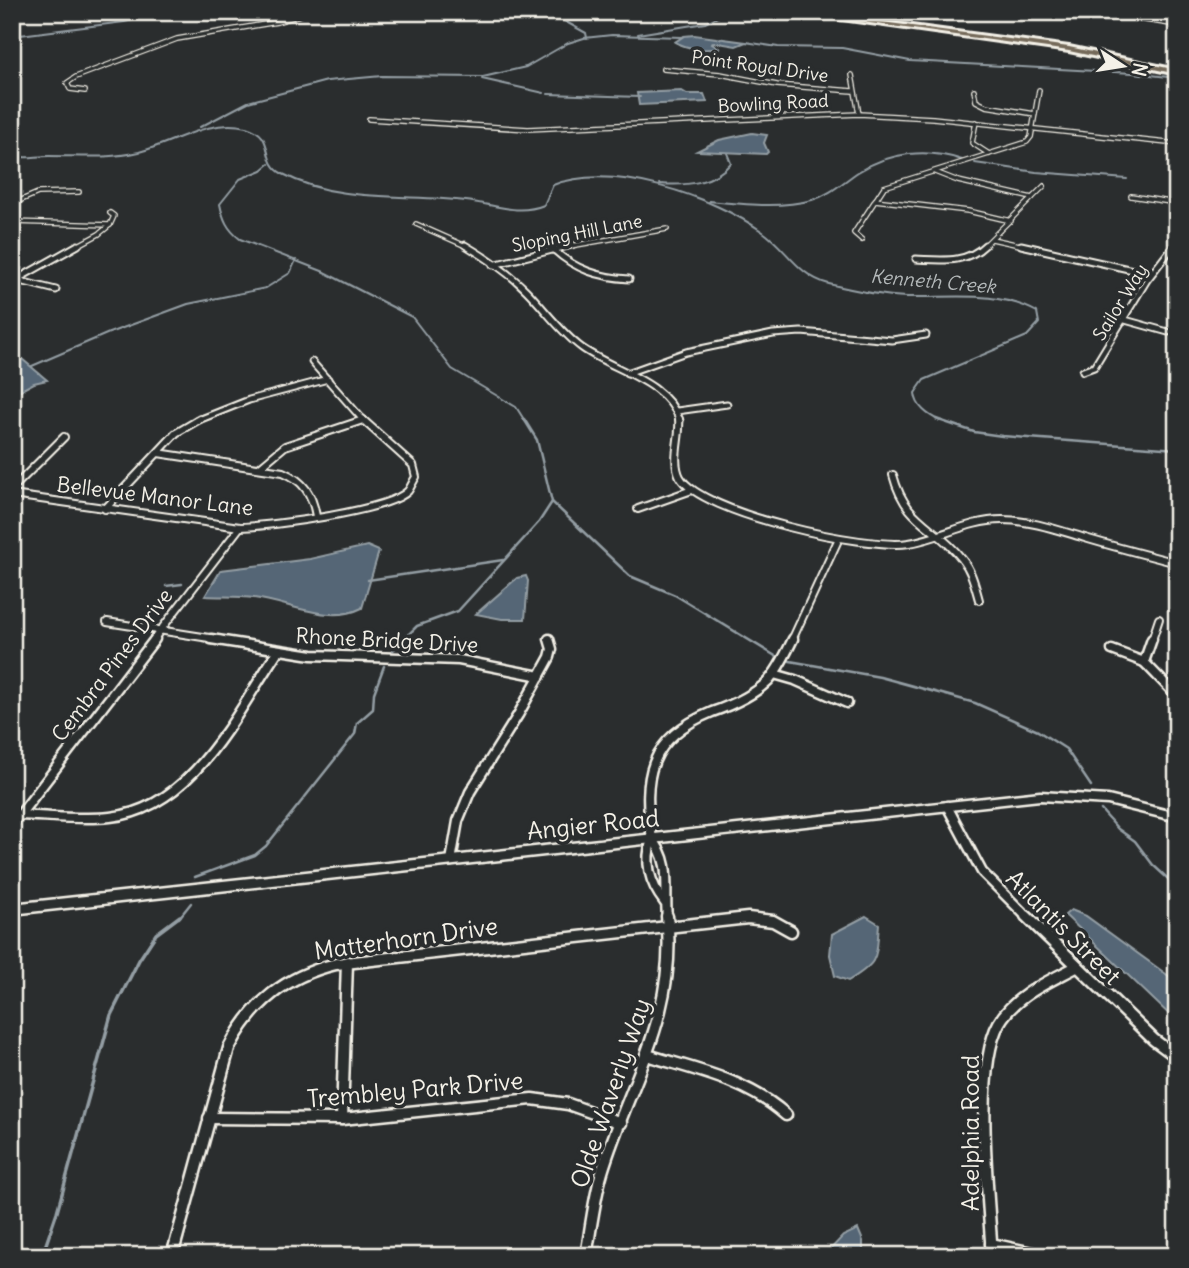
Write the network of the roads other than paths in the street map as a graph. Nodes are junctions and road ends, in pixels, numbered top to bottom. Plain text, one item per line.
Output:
1 (310, 12) edge
2 (794, 12) edge
3 (1023, 12) edge
4 (1078, 12) edge
5 (1094, 12) edge
6 (1177, 25) edge
7 (663, 69) dead end
8 (1177, 72) edge
9 (852, 75) dead end
10 (853, 90) junction
11 (974, 90) dead end
12 (1040, 90) dead end
13 (85, 91) dead end
14 (859, 114) junction
15 (1035, 114) junction
16 (369, 119) dead end
17 (975, 122) junction
18 (1032, 128) junction
19 (1177, 144) edge
20 (990, 154) junction
21 (934, 171) junction
22 (1044, 186) dead end
23 (79, 192) dead end
24 (1131, 195) dead end
25 (1032, 198) junction
26 (875, 200) junction
27 (1177, 203) edge
28 (12, 204) edge
29 (110, 213) dead end
30 (1011, 220) junction
31 (12, 222) edge
32 (416, 224) dead end
33 (110, 225) junction
34 (667, 229) dead end
35 (992, 239) junction
36 (863, 240) dead end
37 (1177, 242) edge
38 (554, 250) junction
39 (1167, 257) junction
40 (916, 259) dead end
41 (1177, 259) edge
42 (494, 265) junction
43 (1151, 274) junction
44 (629, 279) dead end
45 (13, 281) edge
46 (56, 290) dead end
47 (1125, 320) junction
48 (1168, 332) dead end
49 (926, 335) dead end
50 (312, 362) dead end
51 (1083, 371) dead end
52 (627, 373) junction
53 (328, 379) junction
54 (727, 404) dead end
55 (677, 411) junction
56 (363, 420) junction
57 (64, 437) dead end
58 (158, 453) junction
59 (260, 467) junction
60 (893, 475) dead end
61 (12, 489) edge
62 (692, 490) junction
63 (12, 495) edge
64 (105, 509) junction
65 (638, 509) dead end
66 (316, 516) junction
67 (240, 527) junction
68 (935, 536) junction
69 (839, 538) junction
70 (1177, 539) edge
71 (1174, 562) edge
72 (979, 600) dead end
73 (1159, 619) dead end
74 (107, 622) dead end
75 (161, 631) junction
76 (549, 639) dead end
77 (278, 650) junction
78 (1112, 650) dead end
79 (1144, 662) junction
80 (774, 674) junction
81 (540, 676) junction
82 (1177, 696) edge
83 (847, 703) dead end
84 (947, 806) junction
85 (19, 815) junction
86 (1177, 817) edge
87 (12, 825) edge
88 (652, 839) junction
89 (451, 861) junction
90 (665, 903) junction
91 (12, 909) edge
92 (668, 926) junction
93 (791, 931) dead end
94 (347, 962) junction
95 (1076, 967) junction
96 (647, 1055) junction
97 (1177, 1056) edge
98 (786, 1115) dead end
99 (209, 1118) junction
100 (342, 1119) junction
101 (621, 1123) junction
102 (992, 1250) edge
103 (172, 1256) edge
104 (586, 1256) edge
105 (1046, 1256) edge

1 - 13 street
2 - 8 highway
3 - 4 street
5 - 6 street
7 - 10 street, Point Royal Drive
9 - 10 street
10 - 14 street
11 - 15 street
12 - 15 street
14 - 16 street, Bowling Road
14 - 17 street, Bowling Road
15 - 18 street
17 - 18 street, Bowling Road
17 - 20 street
18 - 19 street, Bowling Road
18 - 20 street
20 - 21 street
21 - 25 street
21 - 26 street
22 - 25 street
23 - 28 street
24 - 27 street
25 - 30 street
26 - 30 street
26 - 36 street
29 - 33 street
30 - 35 street
31 - 33 street
32 - 42 street
33 - 45 street
34 - 38 street, Sloping Hill Lane
35 - 40 street
35 - 43 street
37 - 39 street, Sailor Way
38 - 42 street, Sloping Hill Lane
38 - 44 street
39 - 41 street
39 - 43 street, Sailor Way
42 - 52 street
43 - 47 street, Sailor Way
45 - 46 street
47 - 48 street
47 - 51 street, Sailor Way
49 - 52 street
50 - 53 street, Bellevue Manor Lane
52 - 55 street
53 - 56 street, Bellevue Manor Lane
53 - 58 street
54 - 55 street
55 - 62 street
56 - 59 street
56 - 66 street, Bellevue Manor Lane
57 - 61 street
58 - 59 street
58 - 64 street
59 - 66 street
60 - 68 street
62 - 65 street
62 - 69 street
63 - 64 street, Bellevue Manor Lane
64 - 67 street, Bellevue Manor Lane
66 - 67 street, Bellevue Manor Lane
67 - 75 street, Cembra Pines Drive
68 - 69 street
68 - 71 street
68 - 72 street
69 - 80 street
70 - 71 street
73 - 79 street
74 - 75 street, Rhone Bridge Drive
75 - 77 street, Rhone Bridge Drive
75 - 85 street, Cembra Pines Drive
76 - 81 street
77 - 81 street, Rhone Bridge Drive
77 - 85 street
78 - 79 street
79 - 82 street
80 - 83 street
80 - 88 street
81 - 89 street
84 - 86 street, Angier Road
84 - 88 street, Angier Road
84 - 95 street, Atlantis Street
85 - 87 street, Cembra Pines Drive
88 - 89 street, Angier Road
88 - 90 street, Olde Waverly Way
88 - 90 street, Olde Waverly Way
89 - 91 street, Angier Road
90 - 92 street, Olde Waverly Way
92 - 93 street, Matterhorn Drive
92 - 94 street, Matterhorn Drive
92 - 96 street, Olde Waverly Way
94 - 99 street, Matterhorn Drive
94 - 100 street
95 - 97 street, Atlantis Street
95 - 102 street, Adelphia Road
96 - 98 street
96 - 101 street, Olde Waverly Way
99 - 100 street, Trembley Park Drive
99 - 103 street, Matterhorn Drive
100 - 101 street, Trembley Park Drive
101 - 104 street, Olde Waverly Way
102 - 105 street

